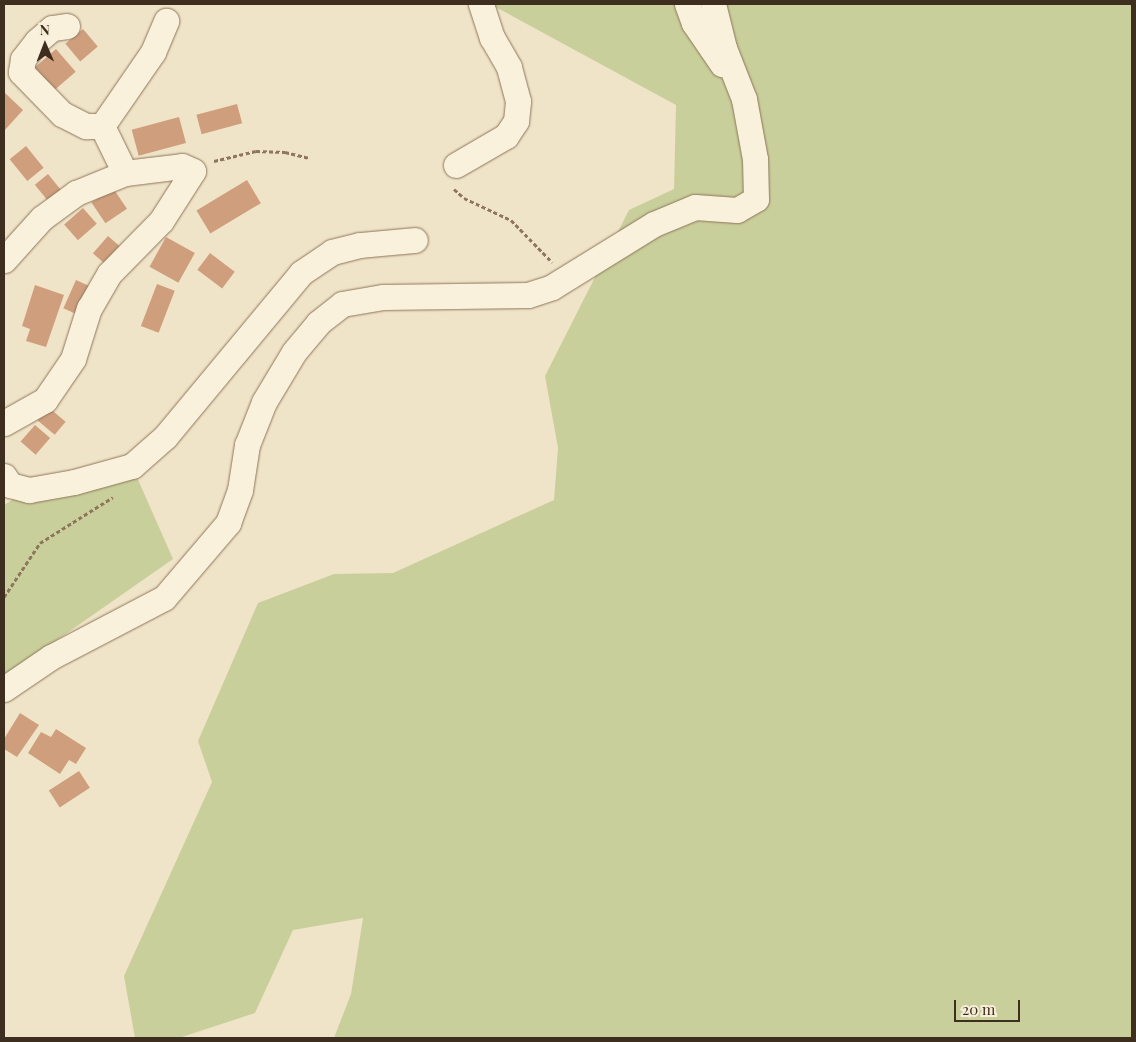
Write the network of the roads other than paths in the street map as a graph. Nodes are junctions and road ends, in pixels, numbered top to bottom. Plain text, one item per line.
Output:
1 (481, 4) edge
2 (687, 4) edge
3 (713, 4) edge
4 (166, 21) dead end
5 (67, 26) dead end
6 (744, 99) junction
7 (102, 126) junction
8 (456, 165) road end
9 (125, 173) junction
10 (415, 240) dead end
11 (4, 260) edge
12 (6, 427) edge
13 (4, 476) edge
14 (4, 689) edge

1 - 8 street
2 - 6 street
3 - 6 street
4 - 7 street
5 - 7 street
6 - 14 street
7 - 9 street
9 - 11 street
9 - 12 street
10 - 13 street

